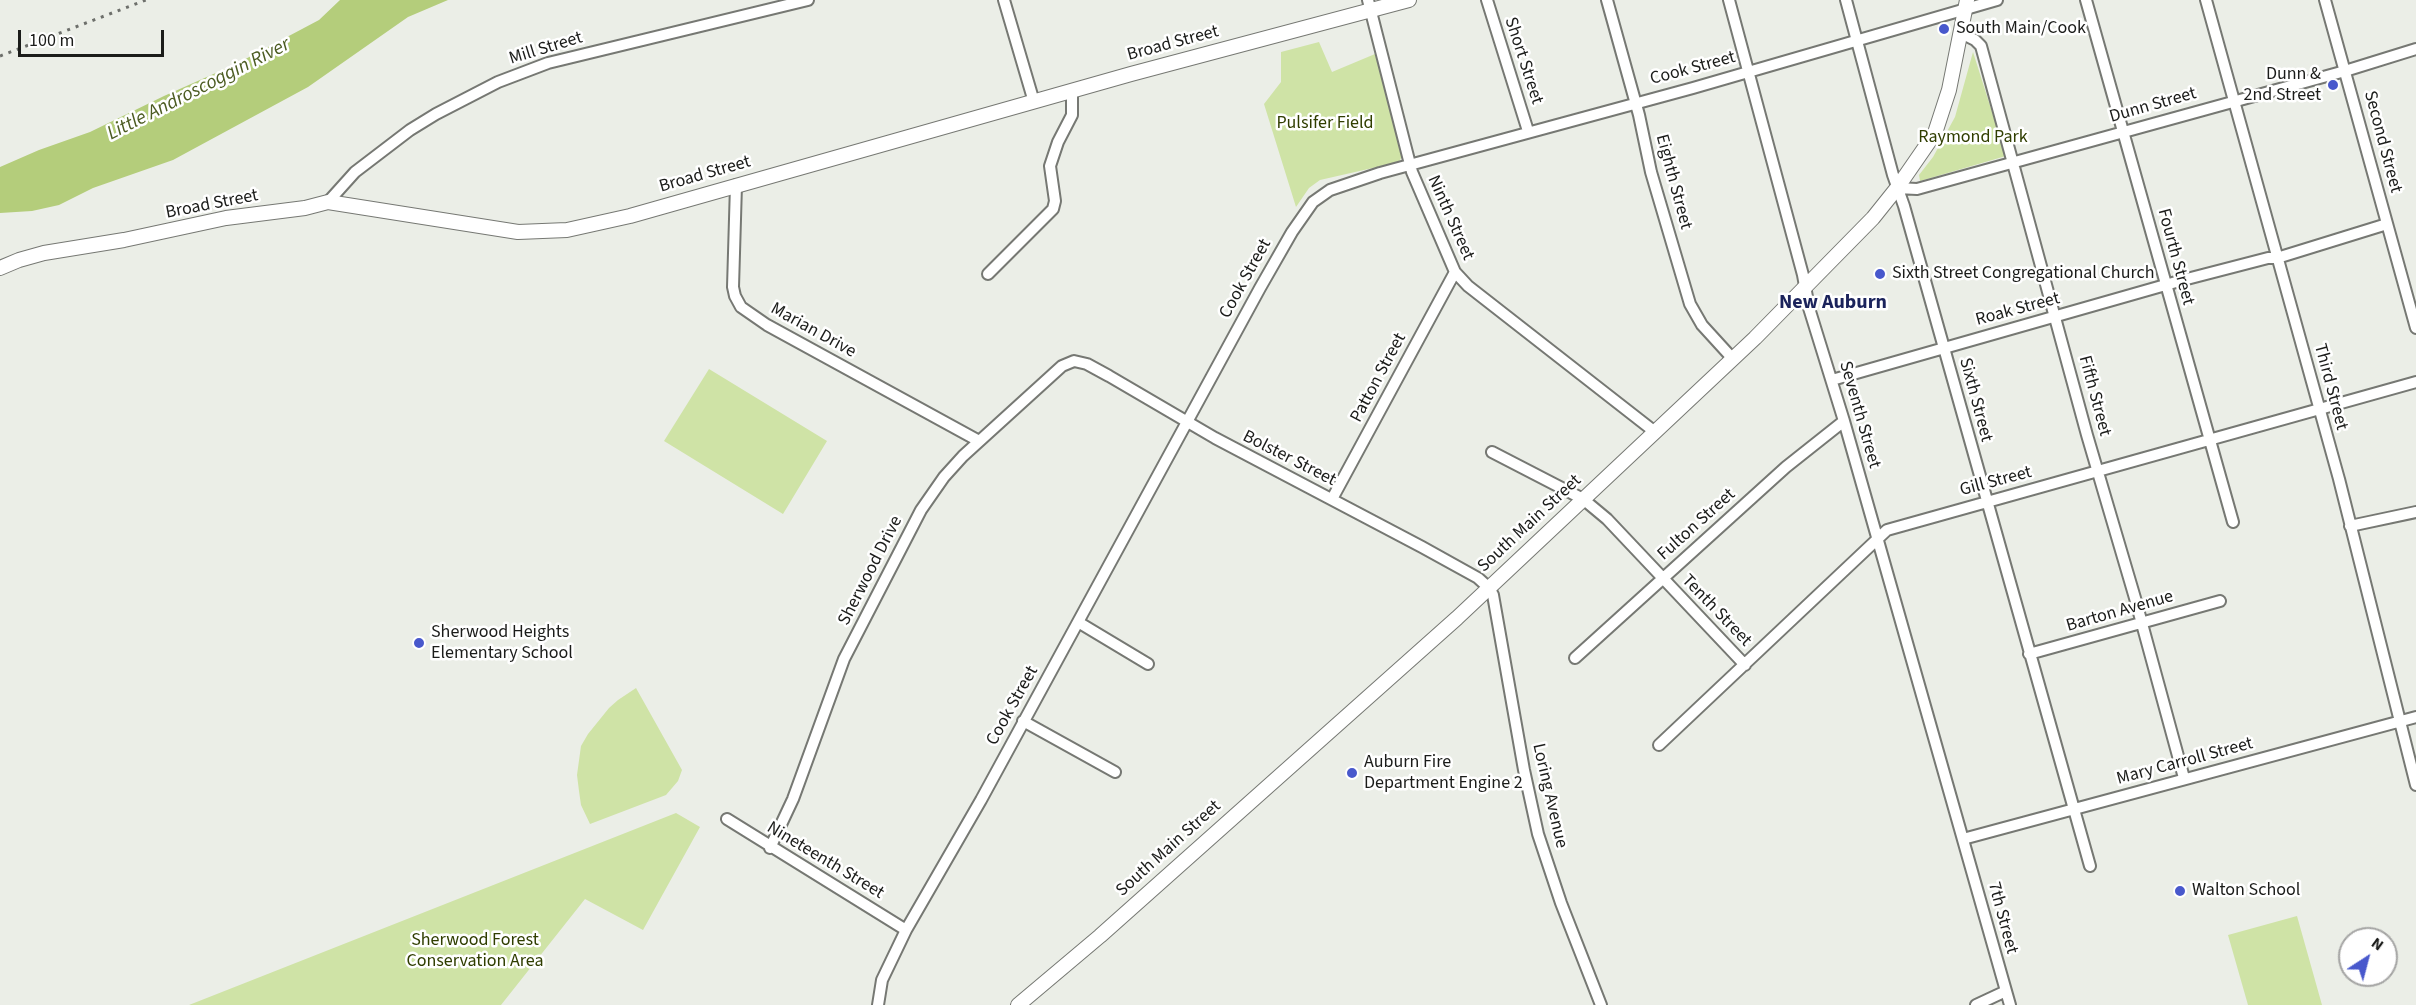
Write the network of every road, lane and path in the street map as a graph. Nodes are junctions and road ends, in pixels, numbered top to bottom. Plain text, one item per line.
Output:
1 (808, 0) edge
2 (1004, 0) edge
3 (1409, 0) edge
4 (1486, 0) edge
5 (1607, 0) edge
6 (1729, 0) edge
7 (1846, 0) edge
8 (1997, 0) edge
9 (2086, 0) edge
10 (2205, 0) edge
11 (2325, 0) edge
12 (1966, 4) edge
13 (1370, 5) edge
14 (1961, 33) junction
15 (1857, 40) junction
16 (2416, 49) edge
17 (1747, 71) junction
18 (2345, 71) junction
19 (1072, 91) junction
20 (2234, 100) junction
21 (1034, 102) junction
22 (1635, 102) junction
23 (1528, 131) junction
24 (2123, 132) junction
25 (2013, 160) junction
26 (1410, 164) junction
27 (736, 184) junction
28 (1898, 188) junction
29 (328, 202) junction
30 (2387, 224) junction
31 (2277, 258) junction
32 (0, 268) edge
33 (1455, 272) junction
34 (988, 274) dead end
35 (2166, 285) junction
36 (1806, 288) junction
37 (2055, 317) junction
38 (2416, 328) edge
39 (1944, 347) junction
40 (1733, 359) junction
41 (1074, 361) joint
42 (1832, 380) junction
43 (2416, 382) edge
44 (2319, 409) junction
45 (1844, 421) junction
46 (1187, 422) junction
47 (1655, 432) junction
48 (2210, 440) junction
49 (979, 441) junction
50 (1492, 452) dead end
51 (2097, 471) junction
52 (1332, 499) junction
53 (1583, 499) junction
54 (1986, 502) junction
55 (2416, 512) edge
56 (2233, 522) dead end
57 (2350, 526) junction
58 (1878, 540) junction
59 (1662, 579) junction
60 (1489, 588) junction
61 (2220, 602) dead end
62 (1078, 622) junction
63 (2142, 624) junction
64 (2029, 654) junction
65 (1575, 658) dead end
66 (1148, 664) dead end
67 (1745, 665) junction
68 (2416, 717) edge
69 (1023, 721) junction
70 (2400, 721) junction
71 (1659, 745) dead end
72 (1115, 772) dead end
73 (2184, 778) junction
74 (2416, 785) edge
75 (2073, 809) junction
76 (727, 819) dead end
77 (1963, 839) junction
78 (770, 848) junction
79 (2090, 866) dead end
80 (906, 930) junction
81 (2006, 991) junction
82 (878, 1005) edge
83 (1018, 1005) edge
84 (1601, 1005) edge
85 (1976, 1005) edge
86 (2010, 1005) edge

1 - 29 street, Mill Street
2 - 21 street
3 - 13 street, Broad Street
4 - 23 street, Short Street
5 - 22 street, Eighth Street
6 - 17 street, Seventh Street
7 - 15 street, Sixth Street
8 - 12 street, Cook Street
9 - 24 street, Fourth Street
10 - 20 street, Third Street
11 - 18 street, Second Street
12 - 14 street, South Main Street
12 - 15 street, Cook Street
13 - 19 street, Broad Street
13 - 26 street, Ninth Street
14 - 25 street, Fifth Street
14 - 28 street, South Main Street
15 - 17 street, Cook Street
15 - 28 street, Sixth Street
16 - 18 street, Dunn Street
17 - 22 street, Cook Street
17 - 36 street, Seventh Street
18 - 20 street, Dunn Street
18 - 30 street, Second Street
19 - 21 street, Broad Street
19 - 34 street
20 - 24 street, Dunn Street
20 - 31 street, Third Street
21 - 27 street, Broad Street
22 - 23 street, Cook Street
22 - 40 street, Eighth Street
23 - 26 street, Cook Street
24 - 25 street, Dunn Street
24 - 35 street, Fourth Street
25 - 28 street, Dunn Street
25 - 37 street, Fifth Street
26 - 33 street, Ninth Street
26 - 46 street, Cook Street
27 - 29 street, Broad Street
27 - 49 street, Marian Drive
28 - 36 street, South Main Street
28 - 39 street, Sixth Street
29 - 32 street, Broad Street
30 - 31 street, Roak Street
30 - 38 street, Second Street
31 - 35 street, Roak Street
31 - 44 street, Third Street
33 - 47 street, Ninth Street
33 - 52 street, Patton Street
35 - 37 street, Roak Street
35 - 48 street, Fourth Street
36 - 40 street, South Main Street
36 - 42 street, Seventh Street
37 - 39 street, Roak Street
37 - 51 street, Fifth Street
39 - 42 street, Roak Street
39 - 54 street, Sixth Street
40 - 47 street, South Main Street
41 - 46 street, Bolster Street
41 - 49 street, Sherwood Drive
42 - 45 street, Seventh Street
43 - 44 street, Gill Street
44 - 48 street, Gill Street
44 - 57 street, Third Street
45 - 58 street, Seventh Street
45 - 59 street, Fulton Street
46 - 52 street, Bolster Street
46 - 62 street, Cook Street
47 - 53 street, South Main Street
48 - 51 street, Gill Street
48 - 56 street, Fourth Street
49 - 78 street, Sherwood Drive
50 - 53 street, Tenth Street
51 - 54 street, Gill Street
51 - 63 street, Fifth Street
52 - 60 street, Bolster Street
53 - 59 street, Tenth Street
53 - 60 street, South Main Street
54 - 58 street, Gill Street
54 - 64 street, Sixth Street
55 - 57 street
57 - 70 street, Third Street
58 - 67 street, Gill Street
58 - 77 street, Seventh Street
59 - 65 street, Fulton Street
59 - 67 street, Tenth Street
60 - 83 street, South Main Street
60 - 84 street, Loring Avenue
61 - 63 street, Barton Avenue
62 - 66 street
62 - 69 street, Cook Street
63 - 64 street, Barton Avenue
63 - 73 street, Fifth Street
64 - 75 street, Sixth Street
67 - 71 street, Gill Street
68 - 70 street, Mary Carroll Street
69 - 72 street
69 - 80 street, Cook Street
70 - 73 street, Mary Carroll Street
70 - 74 street, Third Street
73 - 75 street, Mary Carroll Street
75 - 77 street, Mary Carroll Street
75 - 79 street, Sixth Street
76 - 78 street, Nineteenth Street
77 - 81 street, 7th Street
78 - 80 street, Nineteenth Street
80 - 82 street, Cook Street
81 - 85 street
81 - 86 street, 7th Street

